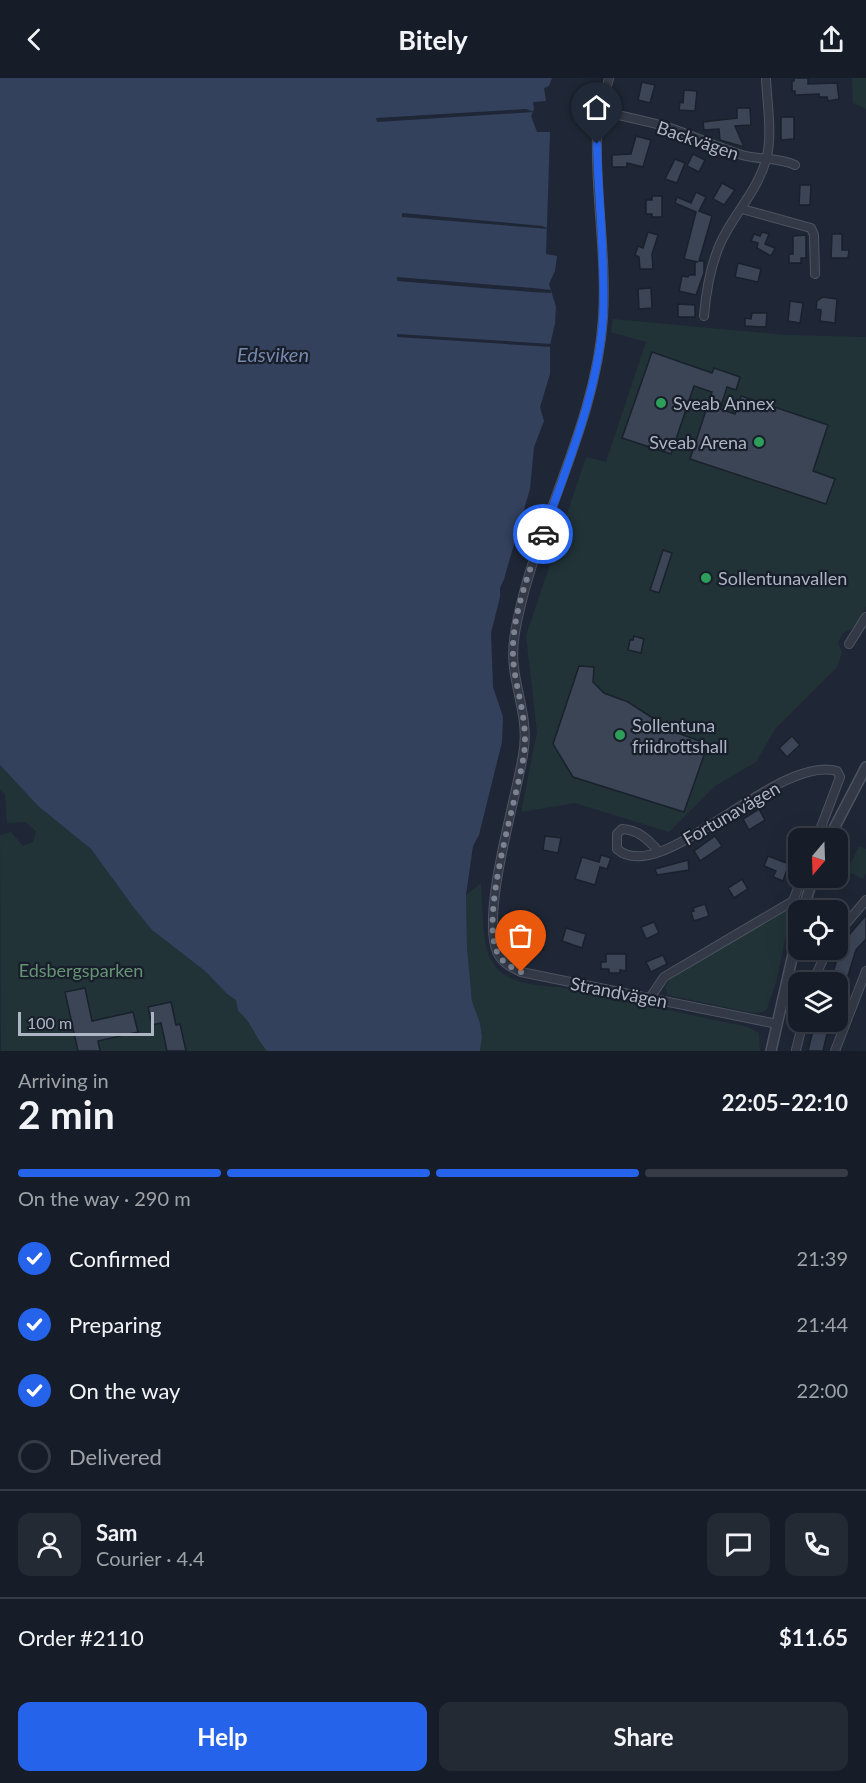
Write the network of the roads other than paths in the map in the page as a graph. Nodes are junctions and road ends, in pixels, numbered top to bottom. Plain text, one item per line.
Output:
1 (609, 78) edge
2 (766, 78) edge
3 (601, 111) junction
4 (766, 160) junction
5 (795, 165) dead end
6 (742, 209) junction
7 (815, 274) dead end
8 (704, 316) dead end
9 (866, 617) edge
10 (849, 644) dead end
11 (866, 767) edge
12 (820, 828) edge
13 (834, 828) edge
14 (658, 851) junction
15 (798, 888) edge
16 (866, 900) edge
17 (848, 921) edge
18 (792, 960) edge
19 (866, 971) edge
20 (650, 998) junction
21 (777, 1024) junction
22 (800, 1032) edge
23 (796, 1050) edge
24 (771, 1051) edge
25 (835, 1051) edge

1 - 3 street, Strandvägen
2 - 4 street
3 - 4 street, Backvägen
3 - 20 street, Strandvägen
4 - 5 street, Backvägen
4 - 6 street
6 - 7 street
6 - 8 street
9 - 10 street
11 - 13 street
12 - 14 street, Fortunavägen
14 - 14 street, Fortunavägen
15 - 20 street
16 - 17 street
18 - 21 street
19 - 25 street
20 - 21 street, Strandvägen
21 - 24 street
22 - 23 street

